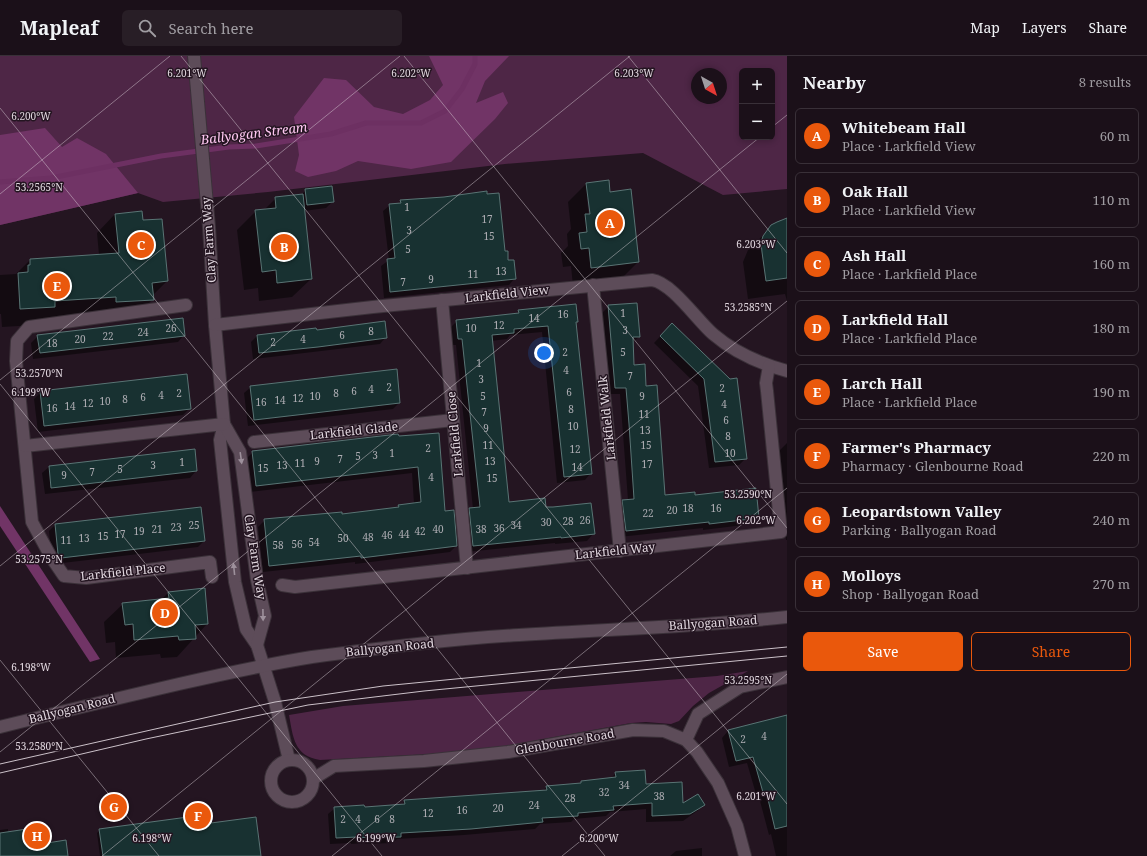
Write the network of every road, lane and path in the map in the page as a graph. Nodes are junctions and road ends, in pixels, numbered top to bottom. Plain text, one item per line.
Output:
1 (194, 56) edge
2 (593, 285) junction
3 (442, 300) junction
4 (186, 305) dead end
5 (215, 325) junction
6 (769, 366) junction
7 (787, 371) edge
8 (453, 420) junction
9 (224, 424) junction
10 (254, 442) dead end
11 (25, 446) junction
12 (620, 551) junction
13 (467, 568) junction
14 (212, 577) dead end
15 (282, 585) dead end
16 (787, 617) edge
17 (257, 645) junction
18 (263, 666) junction
19 (787, 678) edge
20 (0, 727) edge
21 (686, 740) junction
22 (289, 760) junction
23 (313, 779) junction
24 (745, 856) edge

1 - 5 street, Clay Farm Way
2 - 3 street, Larkfield View
2 - 6 street, Larkfield View
2 - 12 street, Larkfield Walk
3 - 5 street, Larkfield View
3 - 8 street, Larkfield Close
4 - 11 street, Larkfield Place
5 - 9 street, Clay Farm Way
6 - 7 street, Larkfield View
6 - 12 street, Larkfield Way
8 - 10 street, Larkfield Glade
8 - 13 street, Larkfield Close
9 - 11 street
17 -> 9 street, Clay Farm Way
9 -> 17 street, Clay Farm Way
11 - 14 street, Larkfield Place
12 - 13 street, Larkfield Way
13 - 15 street, Larkfield Way
16 - 18 street, Ballyogan Road
17 - 18 street, Clay Farm Way
18 - 20 street, Ballyogan Road
18 - 22 street
19 - 21 street
21 - 23 street, Glenbourne Road
21 - 24 street, Glenbourne Road
22 - 23 street
22 - 23 street

